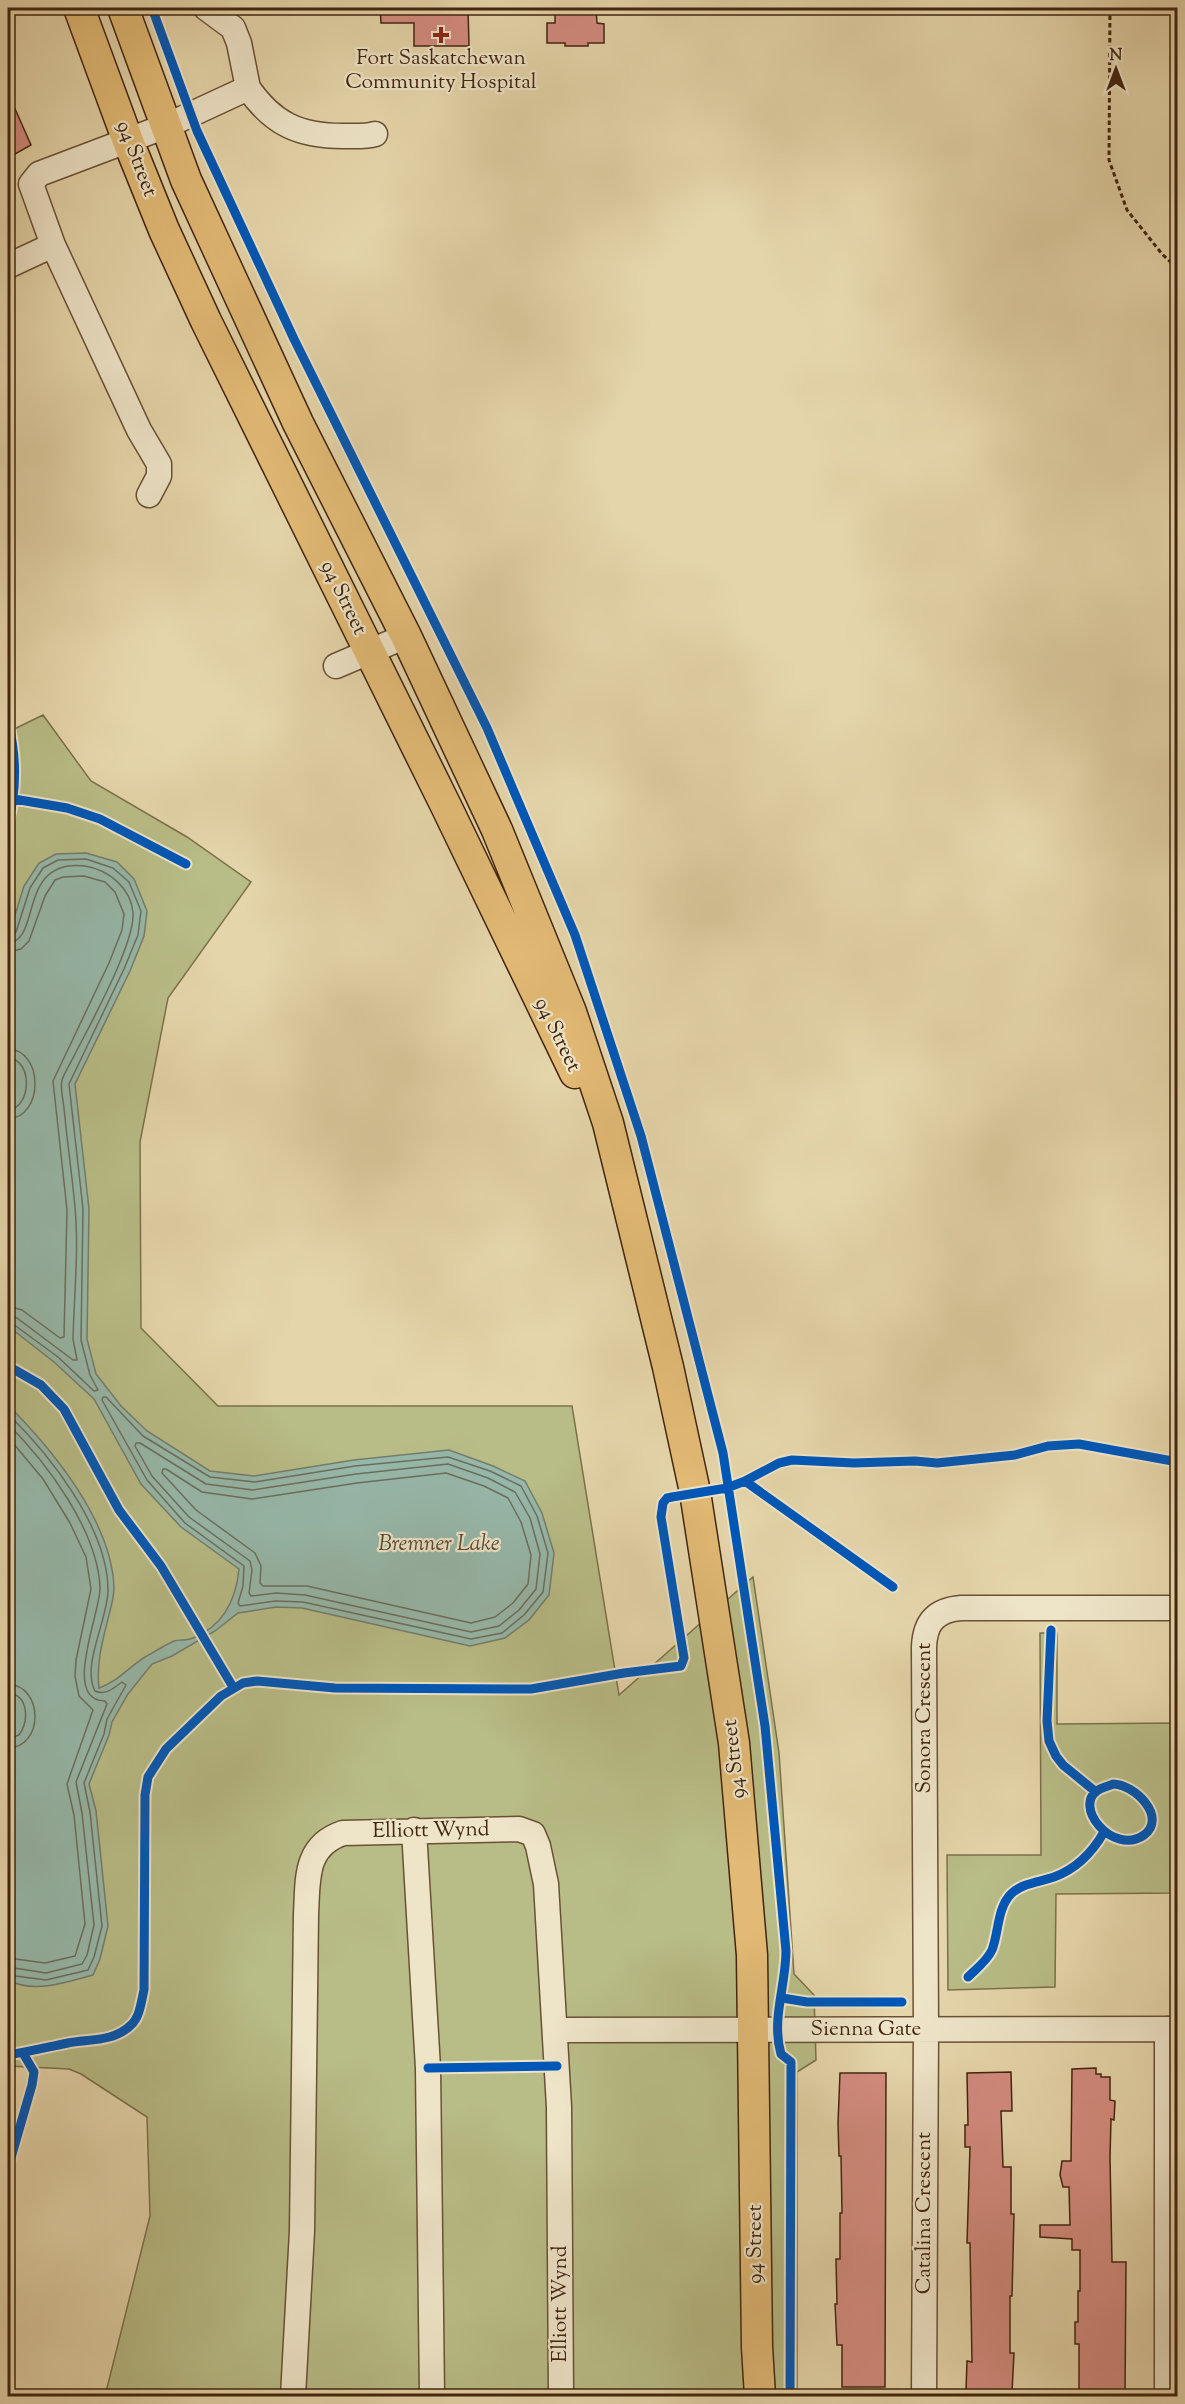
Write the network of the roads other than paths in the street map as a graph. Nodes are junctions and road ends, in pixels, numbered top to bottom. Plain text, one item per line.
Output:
1 (80, 8) edge
2 (123, 8) edge
3 (206, 8) edge
4 (248, 88) junction
5 (166, 126) junction
6 (375, 134) dead end
7 (128, 141) junction
8 (53, 244) junction
9 (8, 266) edge
10 (149, 495) dead end
11 (406, 636) junction
12 (369, 651) junction
13 (336, 666) dead end
14 (621, 1182) junction
15 (1178, 1608) edge
16 (414, 1830) junction
17 (1172, 2029) edge
18 (555, 2030) junction
19 (926, 2030) junction
20 (754, 2031) junction
21 (1172, 2280) edge
22 (757, 2347) junction
23 (293, 2397) edge
24 (432, 2397) edge
25 (561, 2397) edge
26 (748, 2397) edge
27 (760, 2397) edge
28 (924, 2397) edge
29 (1167, 2397) edge

1 - 7 main road, 94 Street
2 - 5 main road, 94 Street
3 - 4 street
4 - 5 street
4 - 6 street
5 - 7 street
5 - 11 main road, 94 Street
7 - 8 street
7 - 12 main road, 94 Street
8 - 9 street
8 - 10 street
11 - 12 street
11 - 14 main road, 94 Street
12 - 13 street
12 - 14 main road, 94 Street
14 - 20 main road, 94 Street
15 - 19 street, Sonora Crescent
16 - 18 street, Elliott Wynd
16 - 23 street, Elliott Wynd
16 - 24 street
17 - 19 street, Sienna Gate
17 - 21 street
18 - 20 street, Sienna Gate
18 - 25 street, Elliott Wynd
19 - 20 street, Sienna Gate
19 - 28 street, Catalina Crescent
20 - 22 main road, 94 Street
21 - 29 street
22 - 26 main road, 94 Street
22 - 27 main road, 94 Street

